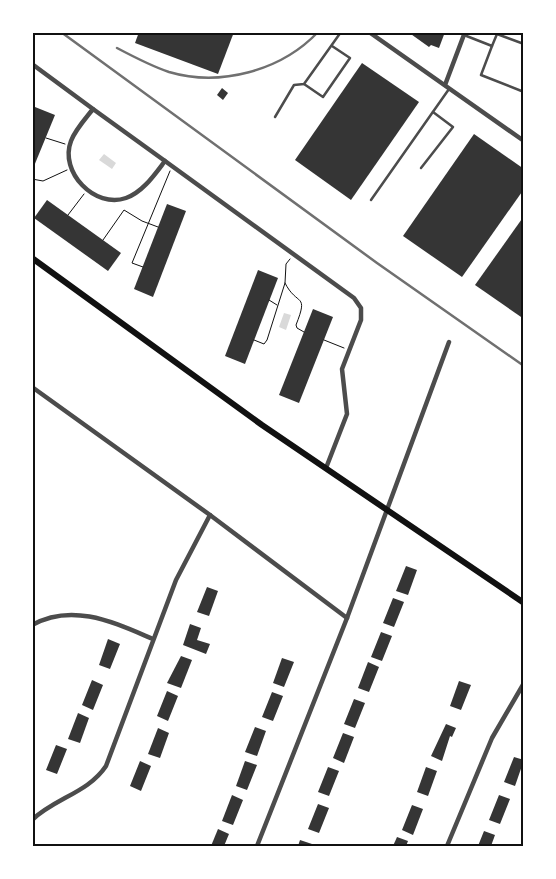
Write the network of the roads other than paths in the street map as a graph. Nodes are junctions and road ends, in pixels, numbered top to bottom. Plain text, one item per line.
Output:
1 (342, 32) edge
2 (369, 32) edge
3 (465, 34) edge
4 (524, 44) edge
5 (332, 46) junction
6 (492, 46) junction
7 (32, 64) edge
8 (304, 84) junction
9 (447, 87) junction
10 (524, 92) edge
11 (93, 108) junction
12 (433, 112) junction
13 (275, 117) dead end
14 (524, 141) edge
15 (165, 161) junction
16 (421, 168) dead end
17 (371, 200) dead end
18 (32, 258) edge
19 (449, 342) dead end
20 (32, 387) edge
21 (326, 468) junction
22 (387, 512) junction
23 (210, 515) junction
24 (524, 603) edge
25 (347, 618) junction
26 (32, 625) edge
27 (153, 639) junction
28 (524, 683) edge
29 (32, 820) edge
30 (257, 846) edge
31 (447, 846) edge

1 - 5 lane
2 - 9 street
3 - 6 lane
3 - 9 street
4 - 6 lane
5 - 8 lane
5 - 8 lane
6 - 10 lane
7 - 11 street
8 - 13 lane
9 - 12 lane
9 - 14 street
11 - 15 street
11 - 15 street
12 - 16 lane
12 - 17 lane
15 - 21 street
18 - 21 main road
19 - 22 street
20 - 23 street
21 - 22 main road
22 - 24 main road
22 - 25 street
23 - 25 street
23 - 27 street
25 - 30 street
26 - 27 street
27 - 29 street
28 - 31 street

